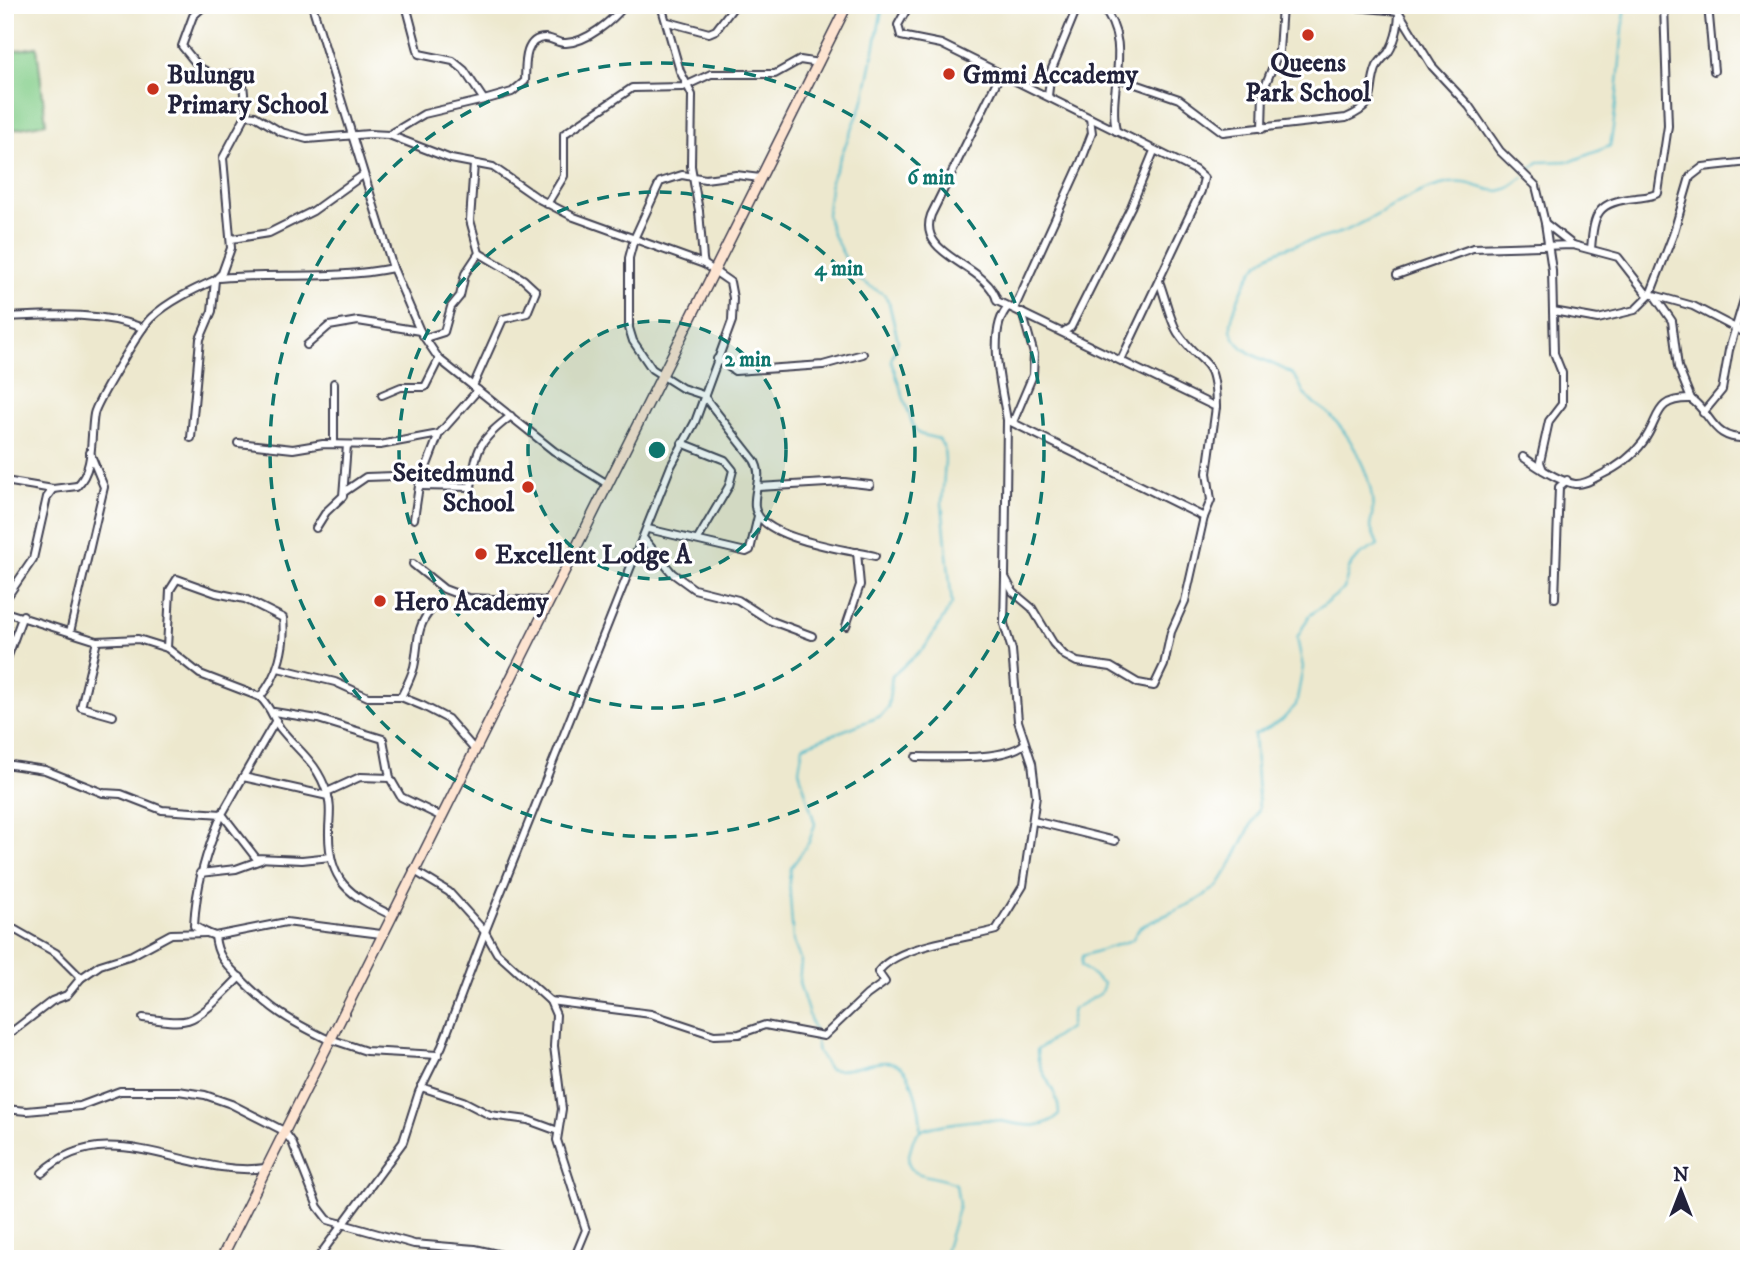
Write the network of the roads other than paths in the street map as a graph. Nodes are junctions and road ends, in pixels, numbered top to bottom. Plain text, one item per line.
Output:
1 (205, 5) edge
2 (312, 5) edge
3 (374, 5) edge
4 (625, 5) edge
5 (661, 5) edge
6 (735, 5) edge
7 (847, 5) edge
8 (909, 5) edge
9 (1078, 5) edge
10 (1101, 5) edge
11 (1311, 5) edge
12 (1333, 5) edge
13 (1664, 5) edge
14 (1708, 5) edge
15 (408, 6) edge
16 (1283, 7) edge
17 (1399, 10) edge
18 (668, 22) junction
19 (819, 63) junction
20 (1714, 71) dead end
21 (1001, 73) junction
22 (1049, 78) junction
23 (1118, 78) junction
24 (690, 86) junction
25 (1034, 88) junction
26 (1048, 96) junction
27 (484, 100) junction
28 (246, 116) junction
29 (1113, 116) junction
30 (1090, 118) junction
31 (1104, 126) junction
32 (1262, 129) junction
33 (1116, 131) junction
34 (1091, 133) junction
35 (389, 135) junction
36 (354, 137) junction
37 (1154, 151) junction
38 (1749, 162) edge
39 (474, 164) junction
40 (363, 174) junction
41 (693, 178) junction
42 (760, 178) junction
43 (547, 204) junction
44 (1545, 223) junction
45 (230, 227) junction
46 (246, 236) junction
47 (232, 239) junction
48 (634, 239) junction
49 (1548, 243) junction
50 (1573, 245) junction
51 (1591, 249) junction
52 (479, 253) junction
53 (704, 264) junction
54 (393, 268) junction
55 (715, 270) junction
56 (1397, 275) dead end
57 (217, 279) junction
58 (1159, 281) junction
59 (1749, 283) edge
60 (1653, 297) junction
61 (997, 301) junction
62 (1015, 309) junction
63 (1553, 311) junction
64 (5, 317) edge
65 (998, 321) junction
66 (1071, 327) junction
67 (143, 328) junction
68 (1735, 329) junction
69 (420, 331) junction
70 (1063, 332) junction
71 (1749, 335) edge
72 (1074, 337) junction
73 (425, 338) junction
74 (307, 345) dead end
75 (863, 354) dead end
76 (439, 359) junction
77 (717, 359) junction
78 (1121, 359) junction
79 (662, 376) junction
80 (334, 383) dead end
81 (475, 388) junction
82 (382, 395) dead end
83 (703, 395) junction
84 (1691, 399) junction
85 (1216, 407) junction
86 (1703, 413) junction
87 (510, 416) junction
88 (1010, 421) junction
89 (439, 434) junction
90 (191, 438) dead end
91 (1749, 438) edge
92 (239, 443) dead end
93 (682, 443) junction
94 (334, 444) junction
95 (348, 445) junction
96 (90, 453) junction
97 (1523, 457) dead end
98 (1545, 472) junction
99 (424, 475) junction
100 (1567, 480) junction
101 (5, 481) edge
102 (606, 483) junction
103 (870, 485) dead end
104 (419, 486) junction
105 (758, 487) junction
106 (53, 489) junction
107 (344, 492) junction
108 (758, 516) junction
109 (1204, 517) junction
110 (414, 519) dead end
111 (316, 528) dead end
112 (648, 529) junction
113 (644, 539) junction
114 (698, 539) junction
115 (858, 552) junction
116 (876, 556) dead end
117 (413, 564) dead end
118 (1004, 577) junction
119 (1555, 598) dead end
120 (5, 600) edge
121 (547, 601) junction
122 (431, 610) dead end
123 (5, 612) edge
124 (23, 615) junction
125 (846, 626) dead end
126 (71, 632) junction
127 (811, 636) dead end
128 (97, 641) junction
129 (167, 648) junction
130 (5, 664) edge
131 (278, 668) junction
132 (260, 697) junction
133 (401, 697) junction
134 (274, 712) junction
135 (113, 716) dead end
136 (276, 720) junction
137 (1024, 744) junction
138 (474, 749) junction
139 (916, 757) dead end
140 (5, 764) edge
141 (243, 777) junction
142 (390, 778) junction
143 (328, 794) junction
144 (222, 814) junction
145 (440, 816) junction
146 (1034, 821) junction
147 (1115, 841) dead end
148 (331, 857) junction
149 (261, 860) junction
150 (413, 870) junction
151 (200, 873) junction
152 (391, 915) junction
153 (5, 924) edge
154 (485, 932) junction
155 (381, 934) junction
156 (211, 935) junction
157 (240, 977) junction
158 (81, 978) junction
159 (550, 1001) junction
160 (143, 1018) dead end
161 (5, 1027) edge
162 (330, 1040) junction
163 (438, 1055) junction
164 (421, 1087) junction
165 (5, 1109) edge
166 (558, 1130) junction
167 (284, 1131) junction
168 (265, 1168) junction
169 (42, 1173) dead end
170 (342, 1226) junction
171 (515, 1258) edge
172 (145, 1259) edge
173 (170, 1259) edge
174 (221, 1259) edge
175 (317, 1259) edge
176 (574, 1259) edge

1 - 28 street
2 - 36 street
3 - 15 street
4 - 27 street
5 - 18 street
6 - 18 street
7 - 19 main road
8 - 21 street
9 - 22 street
10 - 23 street
11 - 16 street
12 - 17 street
13 - 51 street
14 - 20 street
15 - 27 street
16 - 32 street
17 - 32 street
17 - 44 street
18 - 24 street
19 - 24 street
19 - 42 main road
21 - 25 street
21 - 61 street
22 - 25 street
22 - 26 street
23 - 29 street
23 - 32 street
24 - 41 street
24 - 43 street
25 - 26 street
26 - 30 street
27 - 35 street
28 - 36 street
28 - 45 street
29 - 31 street
29 - 33 street
30 - 31 street
30 - 34 street
31 - 33 street
31 - 34 street
33 - 37 street
34 - 62 street
35 - 36 street
35 - 39 street
36 - 40 street
37 - 58 street
37 - 66 street
38 - 60 street
39 - 43 street
39 - 52 street
40 - 46 street
40 - 54 street
41 - 42 street
41 - 48 street
41 - 53 street
42 - 55 main road
43 - 48 street
44 - 49 street
44 - 50 street
45 - 46 street
45 - 47 street
46 - 47 street
47 - 57 street
48 - 53 street
48 - 79 street
49 - 50 street
49 - 56 street
49 - 63 street
50 - 51 street
51 - 60 street
52 - 73 street
52 - 81 street
53 - 55 street
54 - 57 street
54 - 69 street
55 - 77 street
55 - 79 main road
57 - 67 street
57 - 90 street
58 - 78 street
58 - 85 street
59 - 68 street
60 - 63 street
60 - 68 street
60 - 84 street
61 - 62 street
61 - 65 street
62 - 65 street
62 - 70 street
62 - 88 street
63 - 98 street
64 - 67 street
65 - 88 street
66 - 70 street
66 - 72 street
67 - 96 street
68 - 71 street
68 - 86 street
69 - 73 street
69 - 74 street
70 - 72 street
72 - 78 street
73 - 76 street
75 - 77 street
76 - 81 street
76 - 82 street
77 - 83 street
78 - 85 street
79 - 83 street
79 - 102 main road
80 - 94 street
81 - 87 street
81 - 89 street
83 - 93 street
83 - 105 street
84 - 86 street
84 - 100 street
85 - 109 street
86 - 91 street
87 - 102 street
87 - 104 street
88 - 109 street
88 - 118 street
89 - 95 street
89 - 99 street
92 - 94 street
93 - 112 street
93 - 114 street
94 - 95 street
95 - 107 street
96 - 106 street
96 - 126 street
97 - 98 street
98 - 100 street
99 - 104 street
99 - 107 street
100 - 119 street
101 - 106 street
102 - 121 main road
103 - 105 street
104 - 110 street
105 - 108 street
106 - 120 street
107 - 111 street
108 - 114 street
108 - 115 street
109 - 118 street
112 - 113 street
112 - 114 street
113 - 127 street
113 - 154 street
115 - 116 street
115 - 125 street
117 - 121 street
118 - 137 street
121 - 138 main road
122 - 133 street
123 - 124 street
124 - 126 street
124 - 130 street
126 - 128 street
128 - 129 street
128 - 135 street
129 - 131 street
129 - 132 street
131 - 132 street
131 - 133 street
132 - 134 street
133 - 138 street
134 - 136 street
134 - 142 street
136 - 141 street
136 - 143 street
137 - 139 street
137 - 146 street
138 - 145 main road
140 - 144 street
141 - 143 street
141 - 144 street
142 - 143 street
142 - 145 street
143 - 148 street
144 - 149 street
144 - 151 street
145 - 150 main road
146 - 147 street
146 - 159 street
148 - 149 street
148 - 152 street
149 - 151 street
150 - 152 main road
150 - 154 street
151 - 156 street
152 - 155 main road
153 - 158 street
154 - 159 street
154 - 163 street
155 - 156 street
155 - 162 main road
156 - 157 street
156 - 158 street
157 - 160 street
157 - 162 street
158 - 161 street
159 - 166 street
162 - 163 street
162 - 167 main road
163 - 164 street
164 - 166 street
164 - 170 street
165 - 167 street
166 - 176 street
167 - 168 main road
167 - 170 street
168 - 169 street
168 - 174 main road
170 - 171 street
170 - 175 street
172 - 173 street

